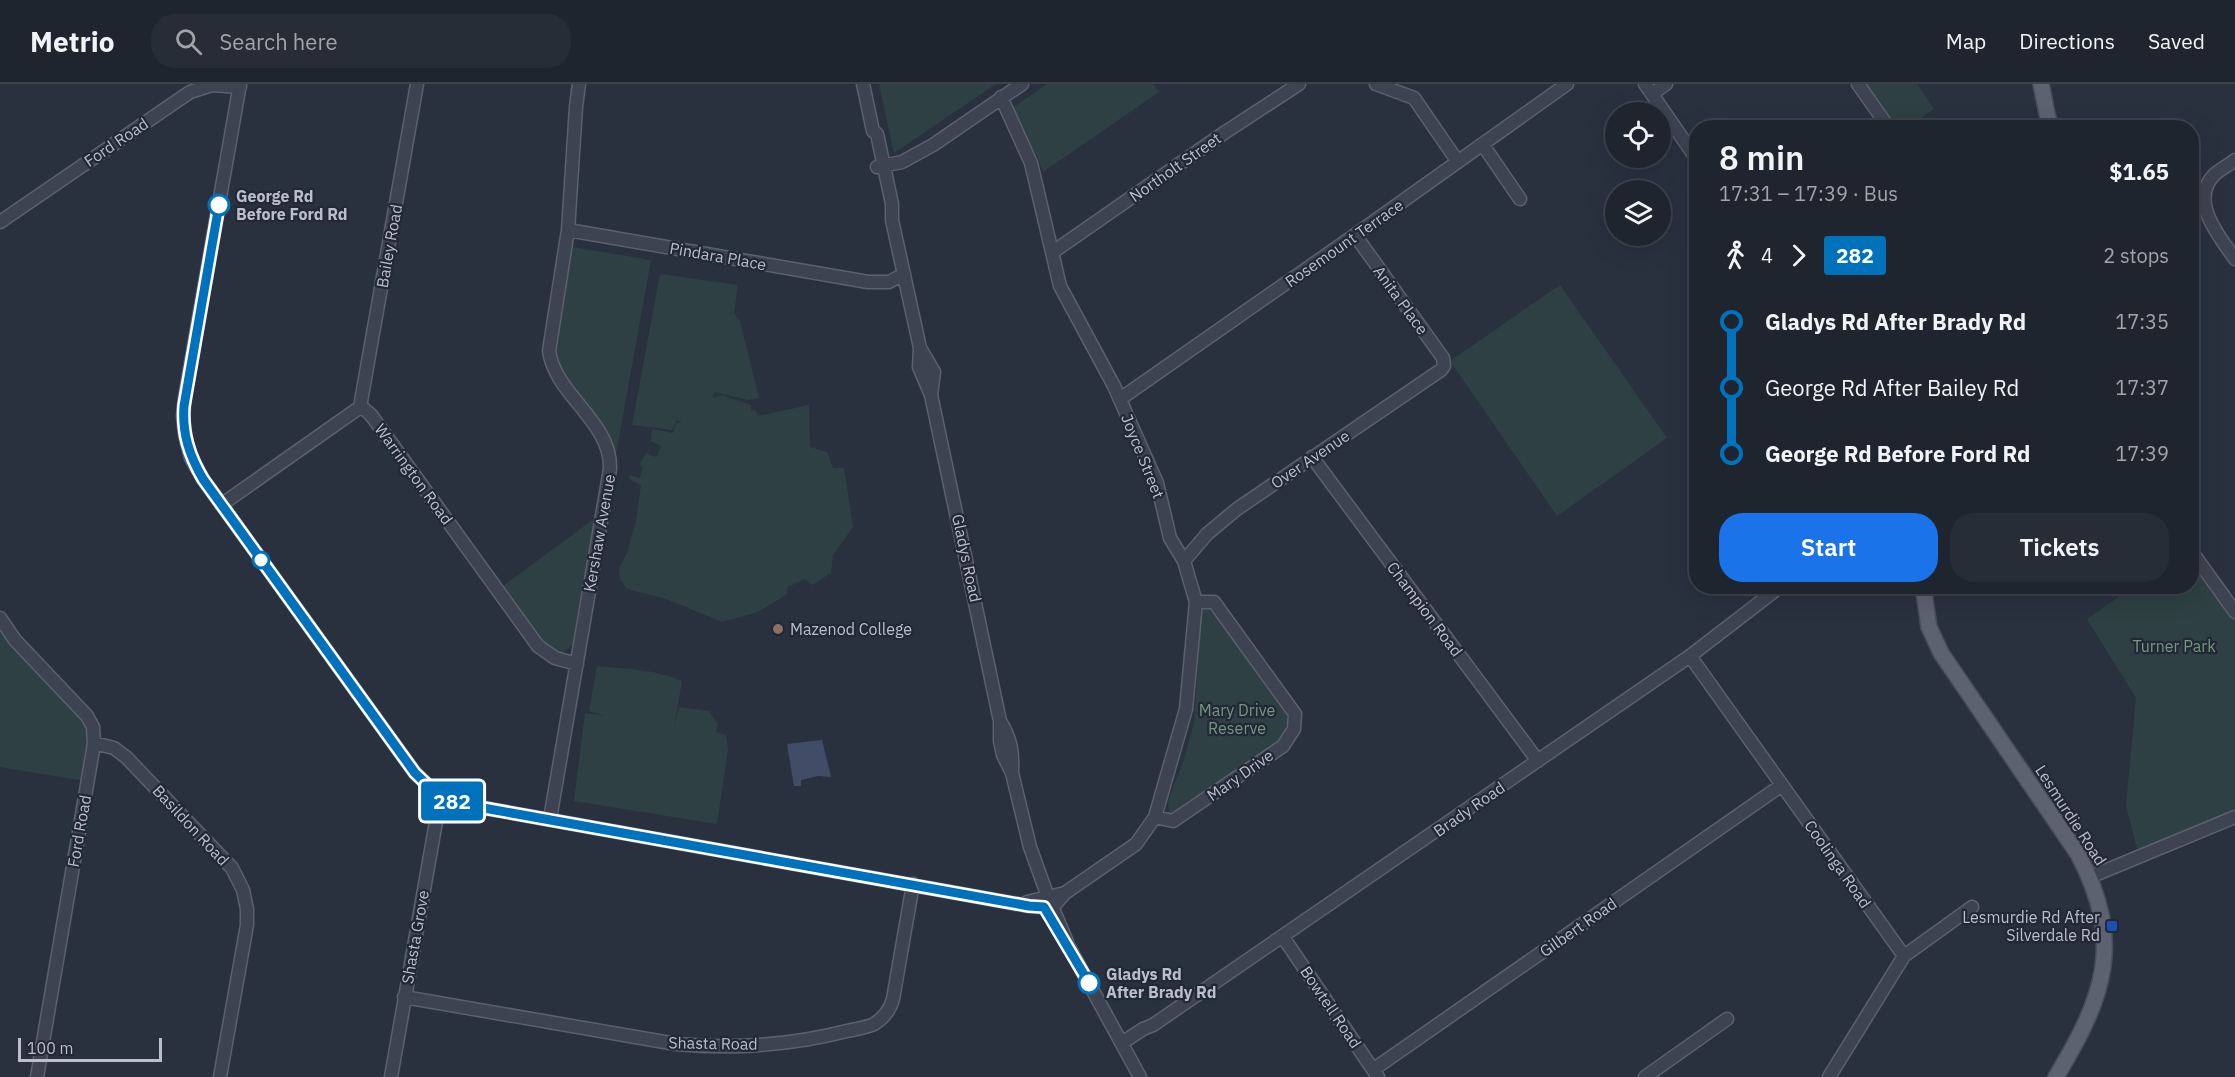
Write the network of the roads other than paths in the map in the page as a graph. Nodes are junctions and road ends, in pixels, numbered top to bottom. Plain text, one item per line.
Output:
1 (417, 84) edge
2 (579, 84) edge
3 (863, 84) edge
4 (1022, 84) edge
5 (1299, 84) edge
6 (1376, 84) edge
7 (1567, 84) edge
8 (1666, 84) edge
9 (1858, 84) edge
10 (2041, 84) edge
11 (240, 85) edge
12 (1648, 89) edge
13 (1001, 97) junction
14 (1883, 120) edge
15 (2048, 120) edge
16 (933, 144) junction
17 (1483, 145) junction
18 (1689, 148) edge
19 (2235, 160) edge
20 (1458, 162) junction
21 (880, 166) junction
22 (884, 182) junction
23 (1520, 199) dead end
24 (0, 222) edge
25 (568, 230) junction
26 (1355, 235) junction
27 (1053, 252) junction
28 (2235, 259) edge
29 (904, 274) junction
30 (868, 282) junction
31 (908, 289) junction
32 (1444, 366) joint
33 (1120, 399) junction
34 (360, 407) junction
35 (1312, 458) junction
36 (221, 505) junction
37 (1184, 561) junction
38 (2199, 562) edge
39 (1770, 594) edge
40 (1924, 594) edge
41 (1196, 602) junction
42 (2235, 612) edge
43 (0, 618) edge
44 (1690, 656) junction
45 (577, 663) junction
46 (94, 743) junction
47 (1538, 761) junction
48 (1782, 785) junction
49 (445, 798) junction
50 (1155, 817) junction
51 (2235, 817) edge
52 (550, 819) junction
53 (2090, 877) junction
54 (913, 884) junction
55 (1046, 902) junction
56 (1972, 907) dead end
57 (1284, 937) junction
58 (1904, 956) junction
59 (404, 998) junction
60 (1727, 1019) dead end
61 (1124, 1047) junction
62 (1376, 1073) edge
63 (37, 1077) edge
64 (220, 1077) edge
65 (391, 1077) edge
66 (1140, 1077) edge
67 (1645, 1077) edge
68 (1829, 1077) edge
69 (2056, 1077) edge

1 - 34 street, Bailey Road
2 - 25 street, Kershaw Avenue
3 - 21 street, Gladys Road
4 - 13 street
5 - 27 street, Northolt Street
6 - 20 street
7 - 17 street, Rosemount Terrace
8 - 12 street
9 - 14 street
10 - 15 main road
11 - 24 street, Ford Road
11 - 36 street
12 - 18 street
13 - 16 street
13 - 27 street, Joyce Street
16 - 21 street
16 - 22 street
17 - 20 street, Rosemount Terrace
17 - 23 street
19 - 28 street
20 - 26 street, Rosemount Terrace
21 - 22 street, Gladys Road
22 - 29 street, Gladys Road
25 - 30 street, Pindara Place
25 - 45 street, Kershaw Avenue
26 - 32 street, Anita Place
26 - 33 street, Rosemount Terrace
27 - 33 street, Joyce Street
29 - 30 street, Pindara Place
29 - 31 street, Gladys Road
30 - 31 street, Pindara Place
31 - 55 street, Gladys Road
32 - 35 street, Over Avenue
33 - 37 street, Joyce Street
34 - 36 street
34 - 45 street, Warrington Road
35 - 37 street, Over Avenue
35 - 47 street, Champion Road
36 - 49 street
37 - 41 street, Joyce Street
38 - 42 street
39 - 44 street, Brady Road
40 - 53 main road, Lesmurdie Road
41 - 50 street, Joyce Street
41 - 50 street, Mary Drive
43 - 46 street, Ford Road
44 - 47 street, Brady Road
44 - 48 street, Coolinga Road
45 - 52 street, Kershaw Avenue
46 - 63 street, Ford Road
46 - 64 street, Basildon Road
47 - 57 street, Brady Road
48 - 58 street, Coolinga Road
48 - 62 street, Gilbert Road
49 - 52 street
49 - 59 street, Shasta Grove
50 - 55 street, Joyce Street
51 - 53 street
52 - 54 street
53 - 69 main road, Lesmurdie Road
54 - 55 street
54 - 59 street, Shasta Road
55 - 61 street, Gladys Road
56 - 58 street
57 - 61 street, Brady Road
57 - 62 street, Bowtell Road
58 - 68 street
59 - 65 street, Shasta Grove
60 - 67 street
61 - 66 street, Gladys Road

